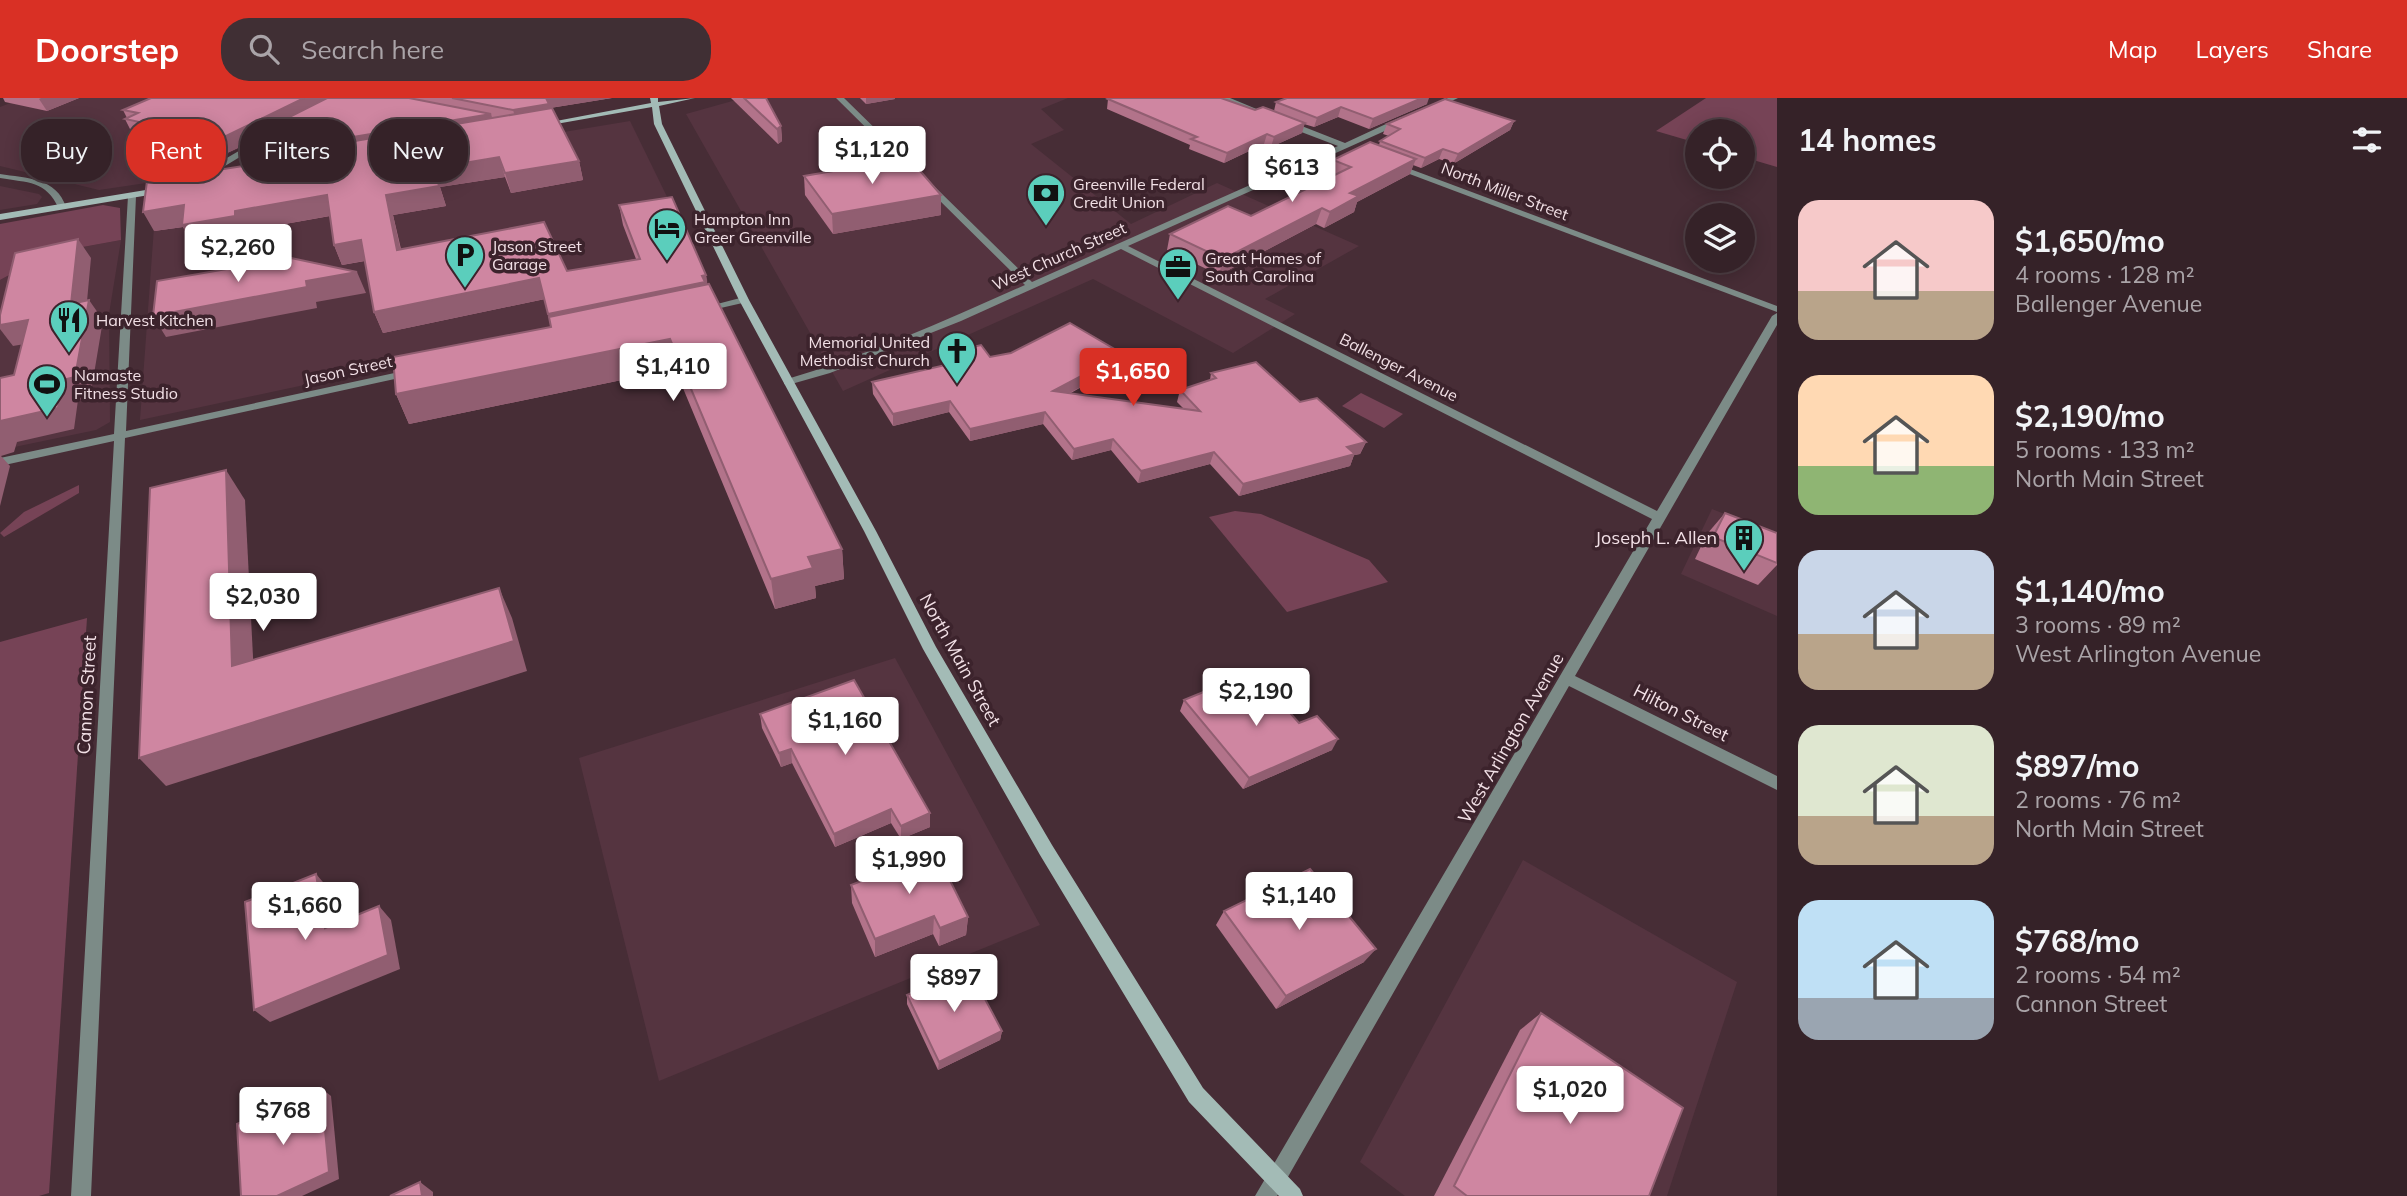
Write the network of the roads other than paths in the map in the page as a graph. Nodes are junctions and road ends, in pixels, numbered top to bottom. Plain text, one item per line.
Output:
1 (691, 98) edge
2 (840, 98) edge
3 (1223, 98) edge
4 (1454, 98) edge
5 (654, 101) edge
6 (524, 128) edge
7 (1342, 145) junction
8 (1354, 149) edge
9 (1378, 159) edge
10 (0, 176) edge
11 (226, 179) edge
12 (229, 179) edge
13 (210, 182) edge
14 (205, 183) edge
15 (170, 190) edge
16 (132, 196) junction
17 (62, 207) junction
18 (0, 218) edge
19 (1122, 246) junction
20 (1031, 286) junction
21 (744, 300) junction
22 (1777, 309) edge
23 (689, 312) edge
24 (1777, 316) edge
25 (430, 369) edge
26 (788, 382) junction
27 (119, 436) junction
28 (0, 461) edge
29 (1660, 518) junction
30 (1568, 678) junction
31 (1777, 783) edge
32 (1270, 1187) edge
33 (81, 1196) edge
34 (1293, 1196) edge

1 - 5 main road
2 - 20 street
3 - 7 street
4 - 7 street, West Church Street
5 - 6 main road
5 - 21 main road, North Main Street
7 - 8 street
7 - 19 street, West Church Street
9 - 22 street, North Miller Street
10 - 17 street
11 - 12 main road
13 - 14 main road
15 - 16 main road
16 - 17 main road
16 - 27 street, Cannon Street
17 - 18 main road
19 - 20 street, West Church Street
19 - 29 street, Ballenger Avenue
20 - 26 street, West Church Street
21 - 23 street
21 - 26 main road, North Main Street
24 - 29 street, West Arlington Avenue
25 - 27 street, Jason Street
26 - 32 main road, North Main Street
27 - 28 street, Jason Street
27 - 33 street, Cannon Street
29 - 30 street, West Arlington Avenue
30 - 31 street, Hilton Street
30 - 32 street, West Arlington Avenue
32 - 34 main road, North Main Street

